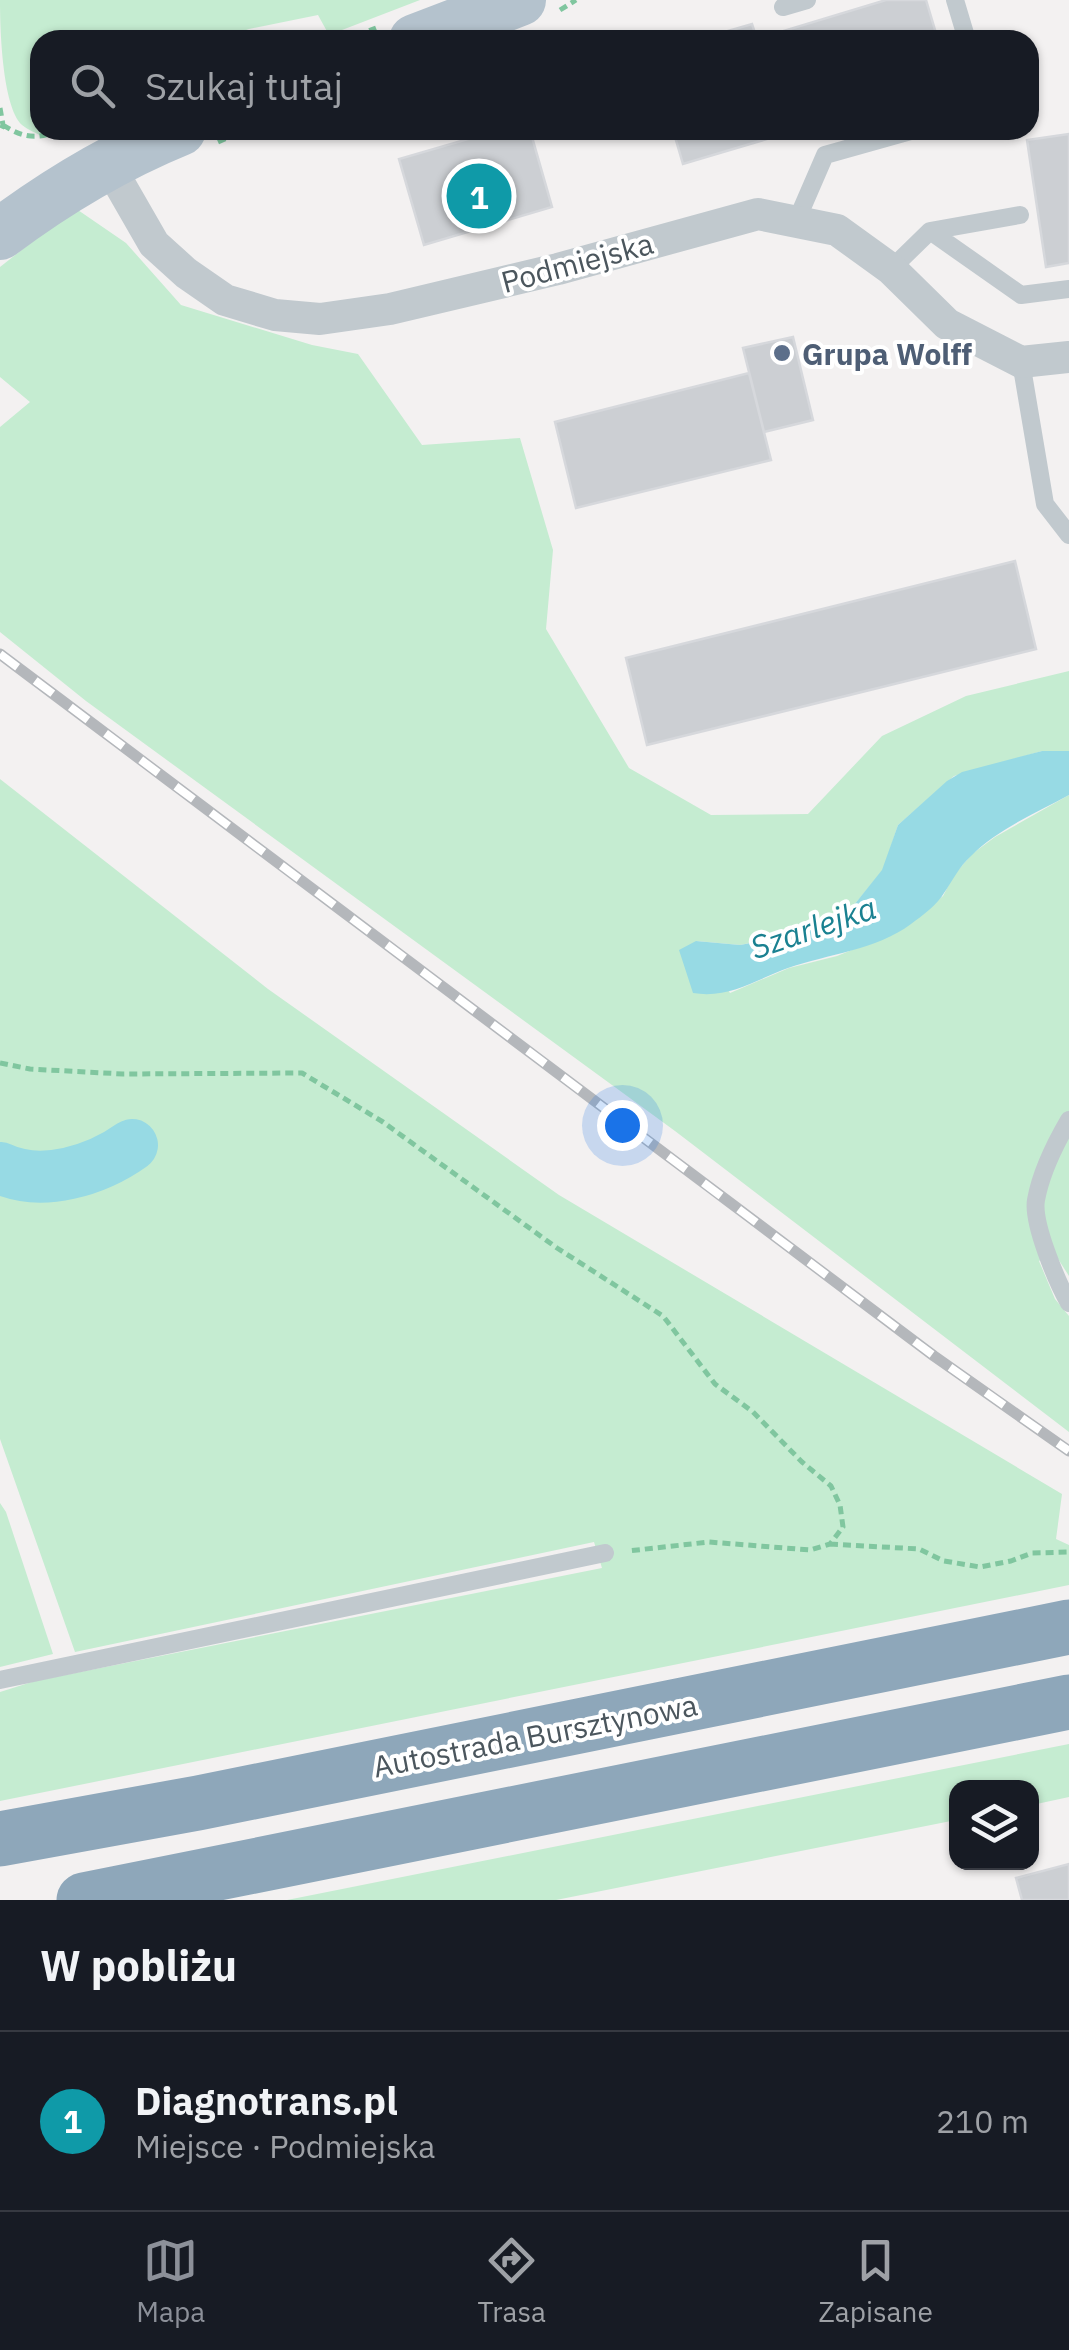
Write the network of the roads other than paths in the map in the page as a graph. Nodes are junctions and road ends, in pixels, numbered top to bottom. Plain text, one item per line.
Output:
1 (520, 0) edge
2 (807, 0) edge
3 (955, 0) edge
4 (783, 7) dead end
5 (440, 30) edge
6 (965, 30) edge
7 (159, 140) edge
8 (880, 140) edge
9 (108, 164) junction
10 (1020, 216) dead end
11 (796, 222) junction
12 (930, 231) junction
13 (0, 234) edge
14 (890, 269) junction
15 (1069, 289) edge
16 (1069, 356) edge
17 (1021, 362) junction
18 (1069, 536) edge
19 (1069, 1120) edge
20 (1069, 1304) edge
21 (605, 1553) road end
22 (1069, 1627) edge
23 (0, 1680) edge
24 (1069, 1702) edge
25 (0, 1839) edge
26 (84, 1900) edge

1 - 5 main road
2 - 4 lane
3 - 6 lane
7 - 9 main road
8 - 11 lane
9 - 11 street, Podmiejska
9 - 13 main road
10 - 12 lane
11 - 14 street, Podmiejska
12 - 14 lane
12 - 15 lane
14 - 17 street, Podmiejska
16 - 17 street
17 - 18 lane
19 - 20 lane
21 - 23 lane
22 - 25 highway, Autostrada Bursztynowa
24 - 26 highway

